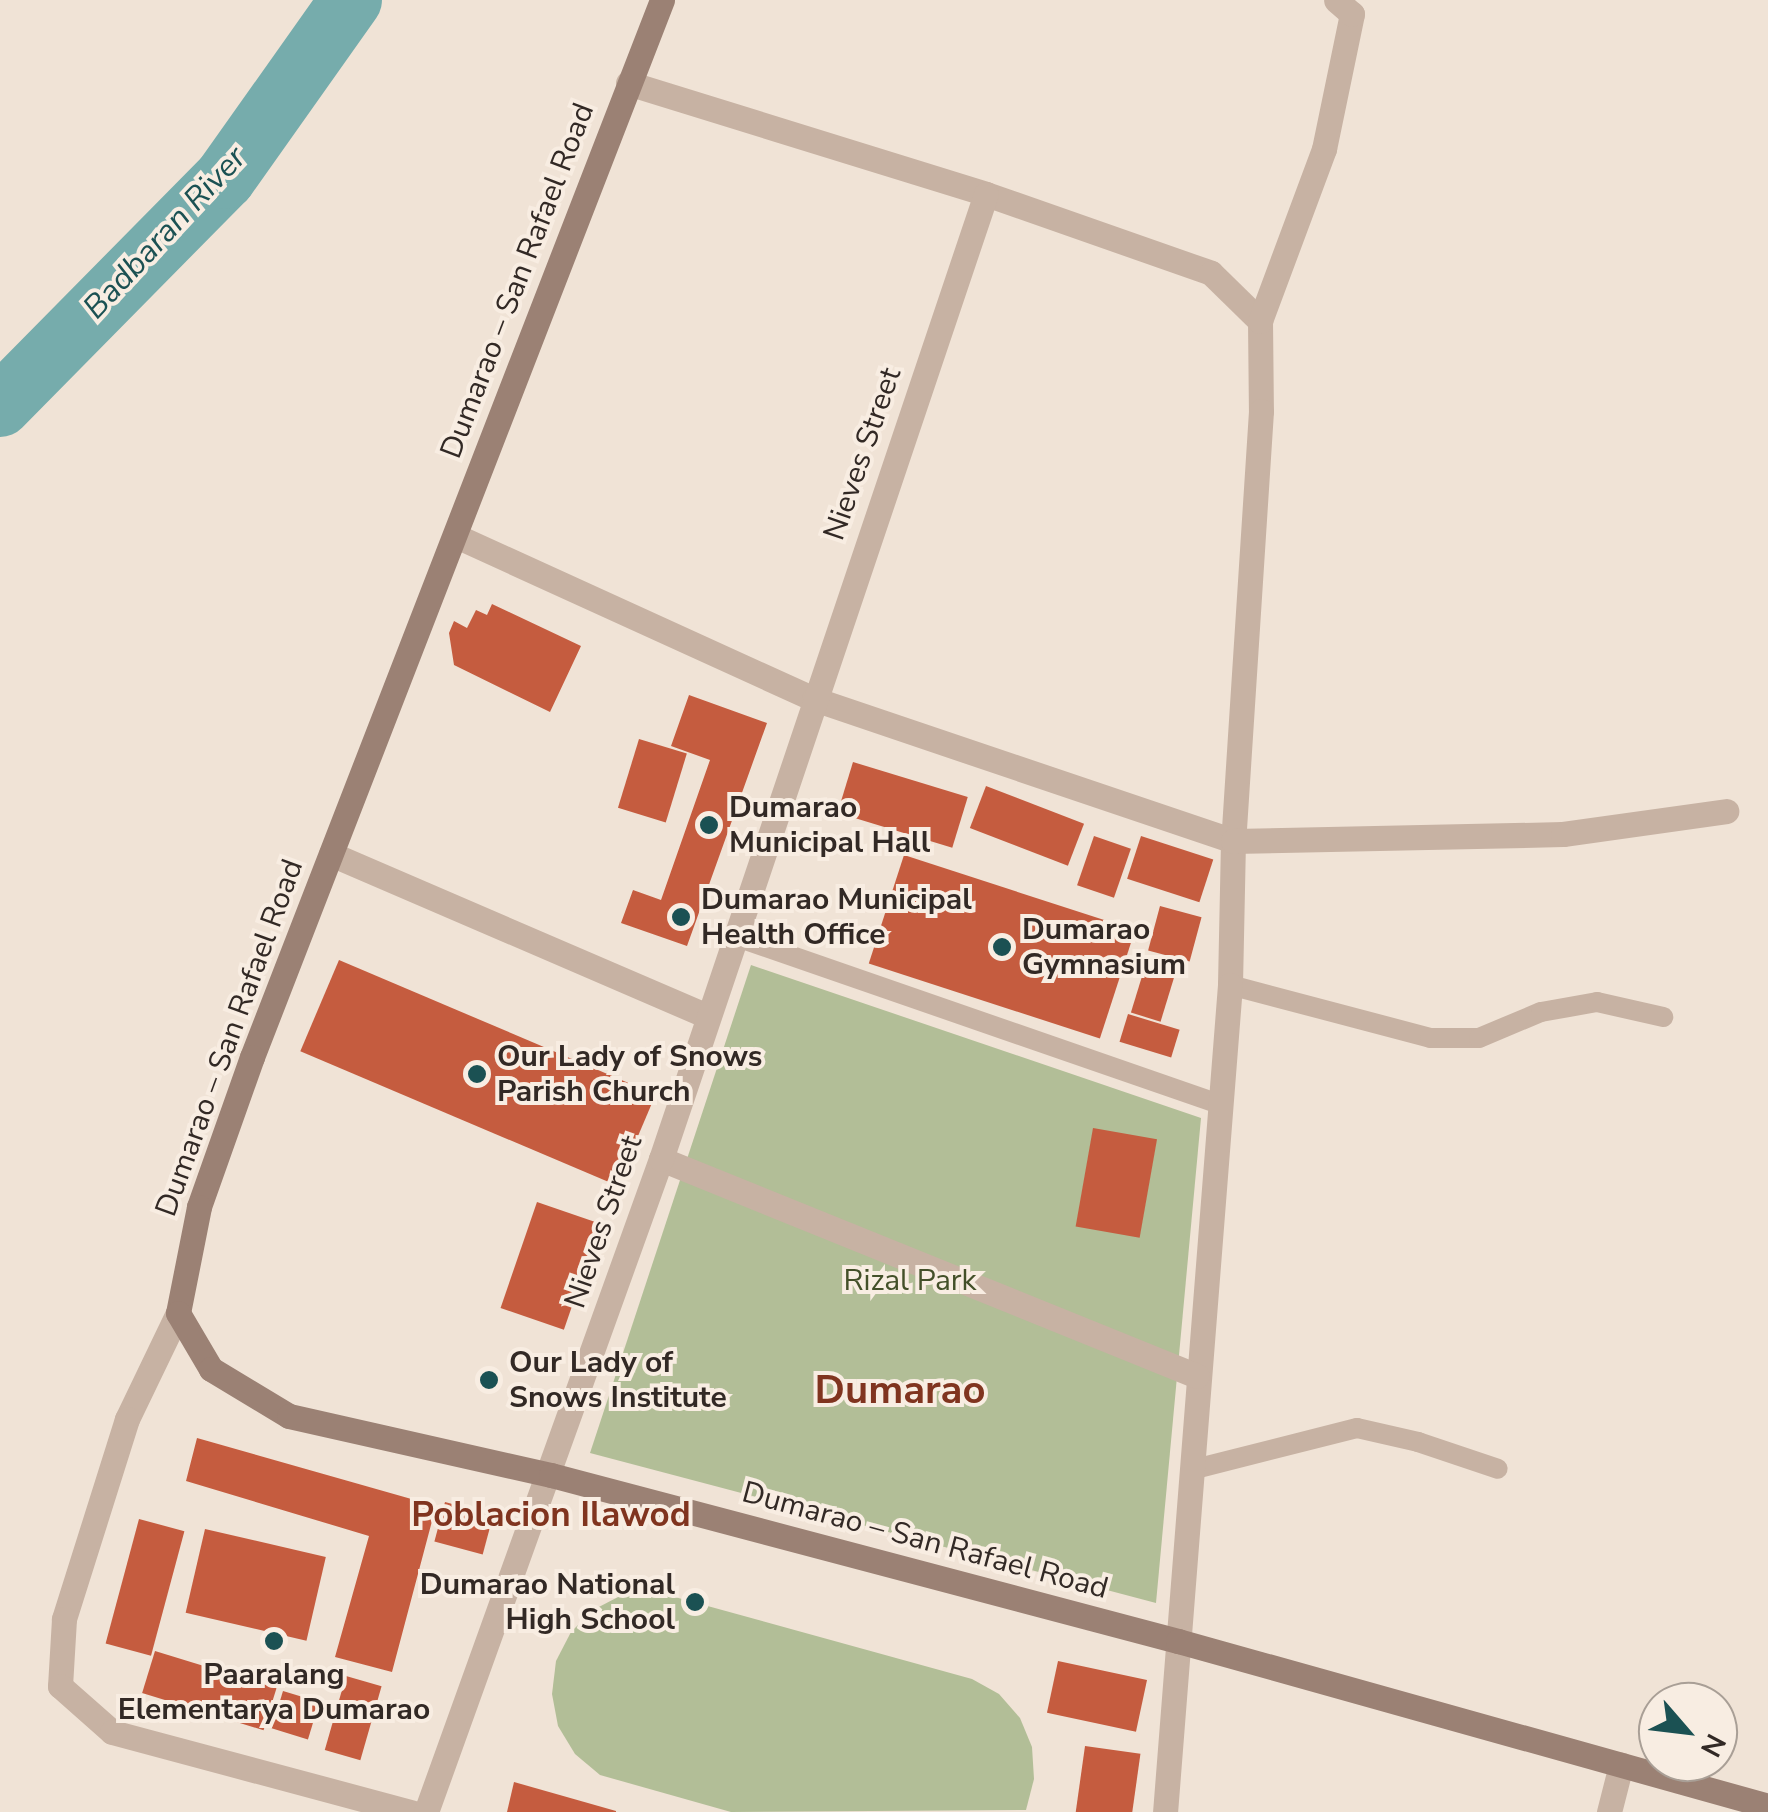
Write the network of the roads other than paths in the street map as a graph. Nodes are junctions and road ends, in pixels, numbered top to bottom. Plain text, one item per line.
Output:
1 (662, 0) edge
2 (1336, 0) edge
3 (628, 82) junction
4 (986, 194) junction
5 (1260, 321) junction
6 (456, 536) junction
7 (814, 699) junction
8 (1726, 811) dead end
9 (1233, 842) junction
10 (331, 854) junction
11 (734, 936) junction
12 (1230, 985) junction
13 (707, 1016) junction
14 (1663, 1017) dead end
15 (1222, 1104) junction
16 (661, 1159) junction
17 (178, 1313) junction
18 (1197, 1376) junction
19 (1195, 1469) junction
20 (1498, 1469) dead end
21 (550, 1476) junction
22 (1178, 1641) junction
23 (1621, 1765) junction
24 (1768, 1806) edge
25 (411, 1812) edge
26 (426, 1812) edge
27 (1165, 1812) edge
28 (1609, 1812) edge

1 - 3 main road, Dumarao – San Rafael Road
2 - 5 street
3 - 4 street
3 - 6 main road, Dumarao – San Rafael Road
4 - 5 street
4 - 7 street, Nieves Street
5 - 9 street
6 - 7 street
6 - 10 main road, Dumarao – San Rafael Road
7 - 9 street
7 - 11 street, Nieves Street
8 - 9 street
9 - 12 street
10 - 13 street
10 - 17 main road, Dumarao – San Rafael Road
11 - 13 street, Nieves Street
11 - 15 lane
12 - 14 lane
12 - 15 street
13 - 16 street, Nieves Street
15 - 18 street
16 - 18 street
16 - 21 street, Nieves Street
17 - 21 main road, Dumarao – San Rafael Road
17 - 25 street
18 - 19 street
19 - 20 lane
19 - 22 street
21 - 22 main road, Dumarao – San Rafael Road
21 - 26 street, Nieves Street
22 - 23 main road, Dumarao – San Rafael Road
22 - 27 street
23 - 24 main road, Dumarao – San Rafael Road
23 - 28 street

